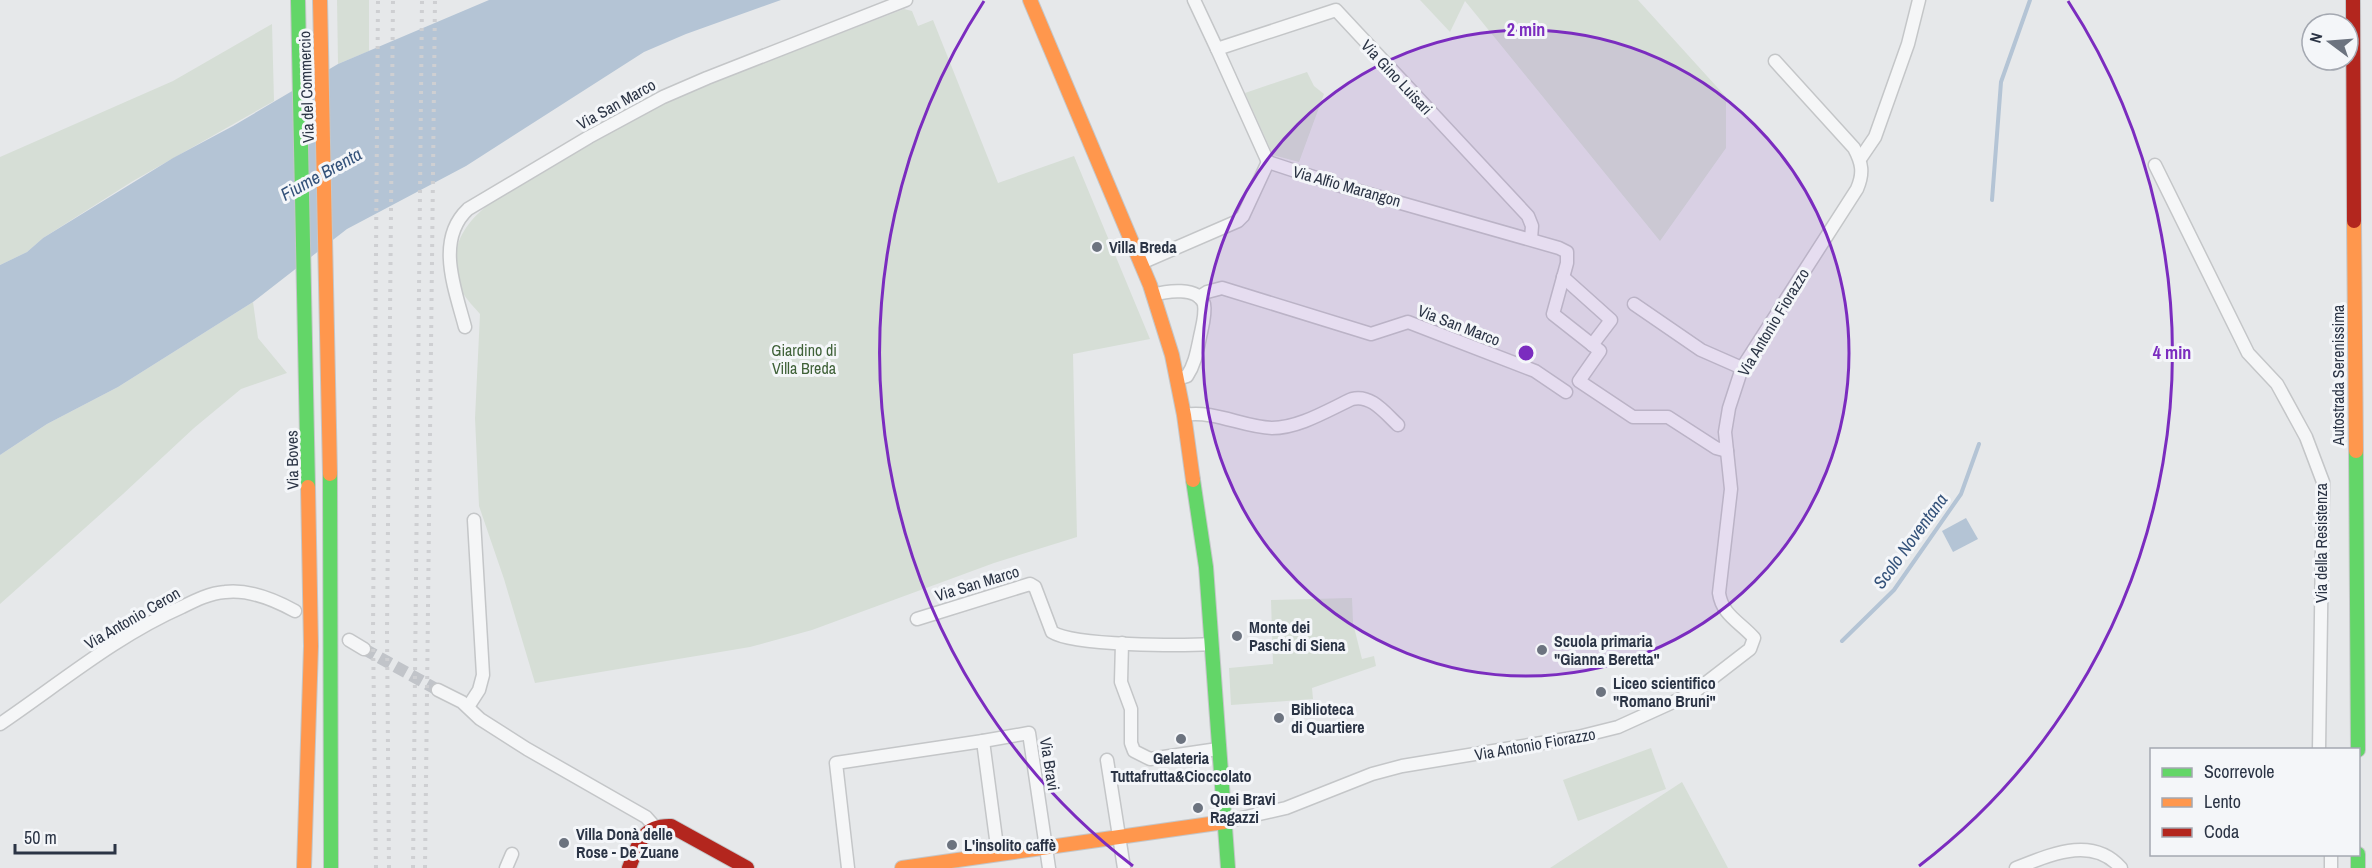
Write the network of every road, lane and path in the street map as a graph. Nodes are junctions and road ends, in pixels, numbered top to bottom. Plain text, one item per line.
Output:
1 (298, 0) edge
2 (320, 0) edge
3 (906, 0) edge
4 (1030, 0) edge
5 (1194, 0) edge
6 (1919, 0) edge
7 (2353, 0) edge
8 (1217, 49) junction
9 (300, 51) joint
10 (1775, 61) dead end
11 (1860, 159) junction
12 (1268, 162) junction
13 (2155, 165) dead end
14 (1531, 239) junction
15 (1141, 263) junction
16 (1563, 277) junction
17 (1153, 295) junction
18 (1199, 297) junction
19 (1634, 304) dead end
20 (465, 327) dead end
21 (1592, 345) junction
22 (1742, 368) junction
23 (1177, 379) junction
24 (1566, 392) dead end
25 (1184, 415) junction
26 (1398, 425) dead end
27 (1727, 451) junction
28 (474, 520) dead end
29 (295, 611) dead end
30 (919, 616) dead end
31 (349, 640) dead end
32 (1122, 643) junction
33 (1211, 644) junction
34 (364, 649) tunnel mouth
35 (438, 690) tunnel mouth
36 (468, 707) junction
37 (0, 724) edge
38 (983, 741) junction
39 (2319, 748) edge
40 (2358, 748) edge
41 (1218, 749) junction
42 (1107, 760) dead end
43 (1224, 822) junction
44 (654, 826) junction
45 (1119, 836) junction
46 (1046, 846) junction
47 (512, 854) dead end
48 (998, 854) junction
49 (959, 864) edge
50 (304, 868) edge
51 (331, 868) edge
52 (506, 868) edge
53 (629, 868) edge
54 (747, 868) edge
55 (848, 868) edge
56 (902, 868) edge
57 (1049, 868) edge
58 (1124, 868) edge
59 (1228, 868) edge
60 (2016, 868) edge
61 (2121, 868) edge

1 - 9 main road, Via del Commercio
2 - 51 main road, Via del Commercio
3 - 20 street, Via San Marco
4 - 15 main road
5 - 8 street
6 - 11 street, Via Antonio Fiorazzo
7 - 40 main road, Autostrada Serenissima
8 - 12 street
8 - 14 street, Via Gino Luisari
9 - 50 main road, Via Boves
10 - 11 street
11 - 22 street, Via Antonio Fiorazzo
12 - 14 street, Via Alfio Marangon
12 - 15 street
13 - 39 street, Via della Resistenza
14 - 16 street, Via Alfio Marangon
15 - 17 main road
16 - 21 street, Via Alfio Marangon
16 - 21 street
17 - 18 street, Via San Marco
17 - 23 main road
18 - 23 street
18 - 24 street, Via San Marco
19 - 22 street
21 - 27 street
22 - 27 street, Via Antonio Fiorazzo
23 - 25 main road
25 - 26 street
25 - 33 main road
27 - 43 street, Via Antonio Fiorazzo
28 - 36 street
29 - 37 street, Via Antonio Ceron
30 - 32 street, Via San Marco
31 - 34 street
32 - 33 street, Via San Marco
32 - 41 street
33 - 41 main road
35 - 36 street
36 - 44 street
38 - 46 street, Via Bravi
38 - 48 street
38 - 55 street
41 - 43 main road
42 - 45 street
43 - 45 main road
43 - 59 main road
44 - 53 main road
44 - 54 main road
45 - 46 main road
45 - 58 street
46 - 48 main road
46 - 57 street, Via Bravi
47 - 52 street
48 - 49 main road
49 - 56 main road
60 - 61 street

